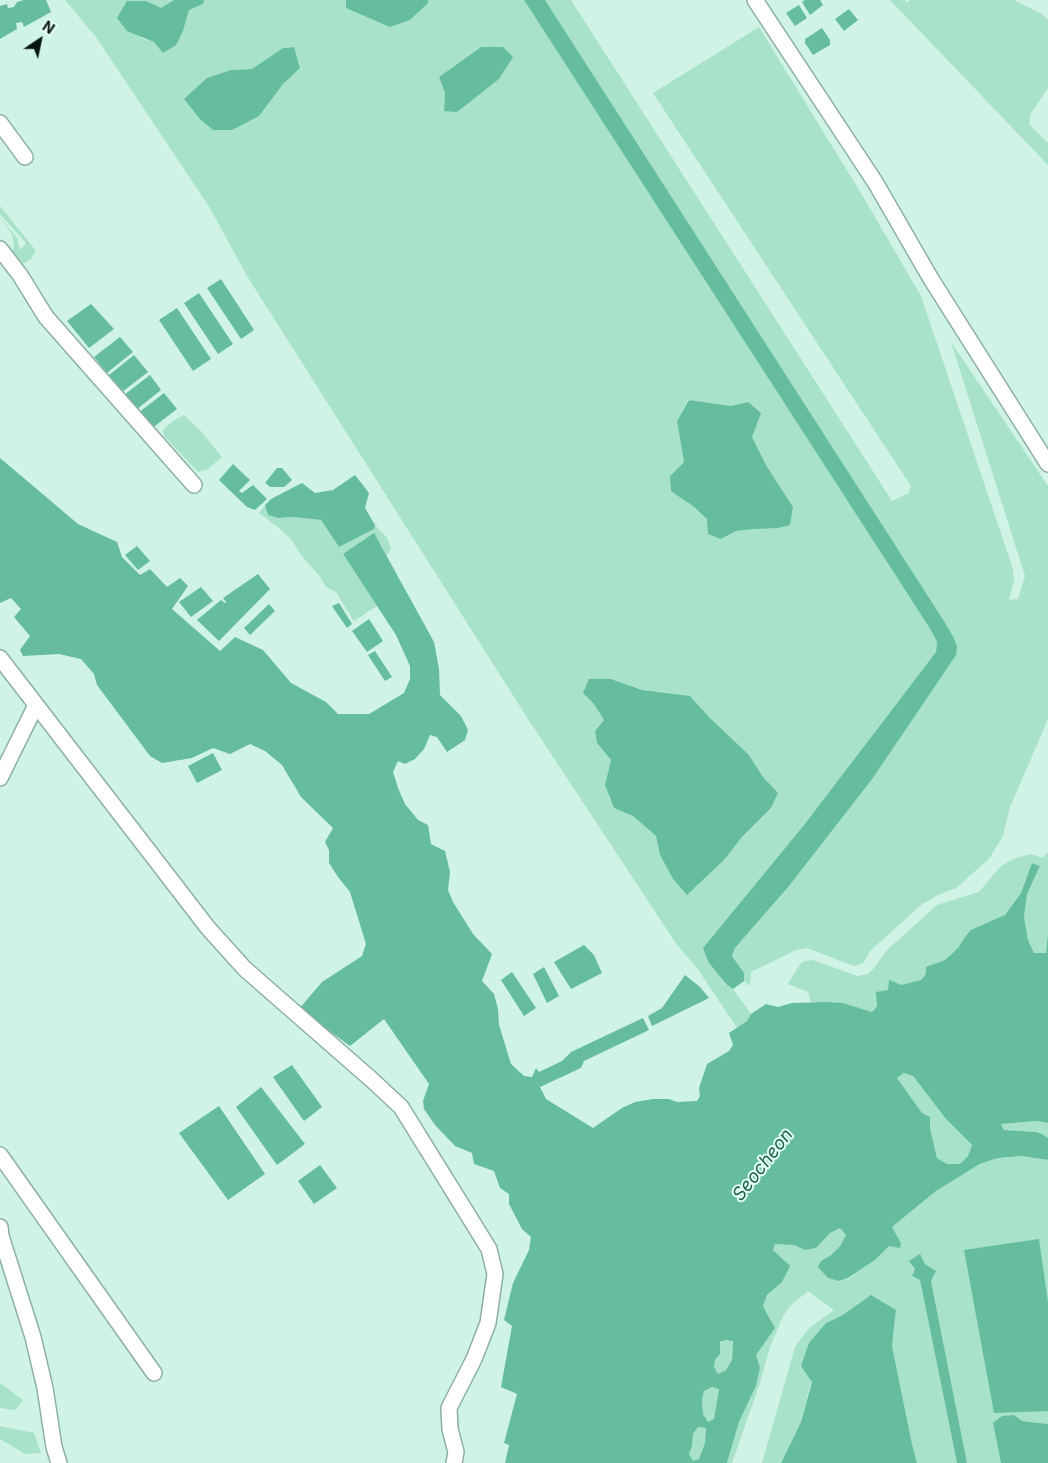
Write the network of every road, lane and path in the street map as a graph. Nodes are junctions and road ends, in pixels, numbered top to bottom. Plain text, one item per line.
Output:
1 (755, 0) edge
2 (0, 123) edge
3 (25, 157) dead end
4 (0, 249) edge
5 (1048, 464) edge
6 (194, 485) dead end
7 (0, 658) edge
8 (36, 705) junction
9 (0, 778) edge
10 (0, 1155) edge
11 (0, 1227) edge
12 (154, 1373) dead end
13 (59, 1463) edge
14 (454, 1463) edge

1 - 5 street
2 - 3 street
4 - 6 street
7 - 8 street
8 - 9 street
8 - 14 street
10 - 12 street
11 - 13 street

